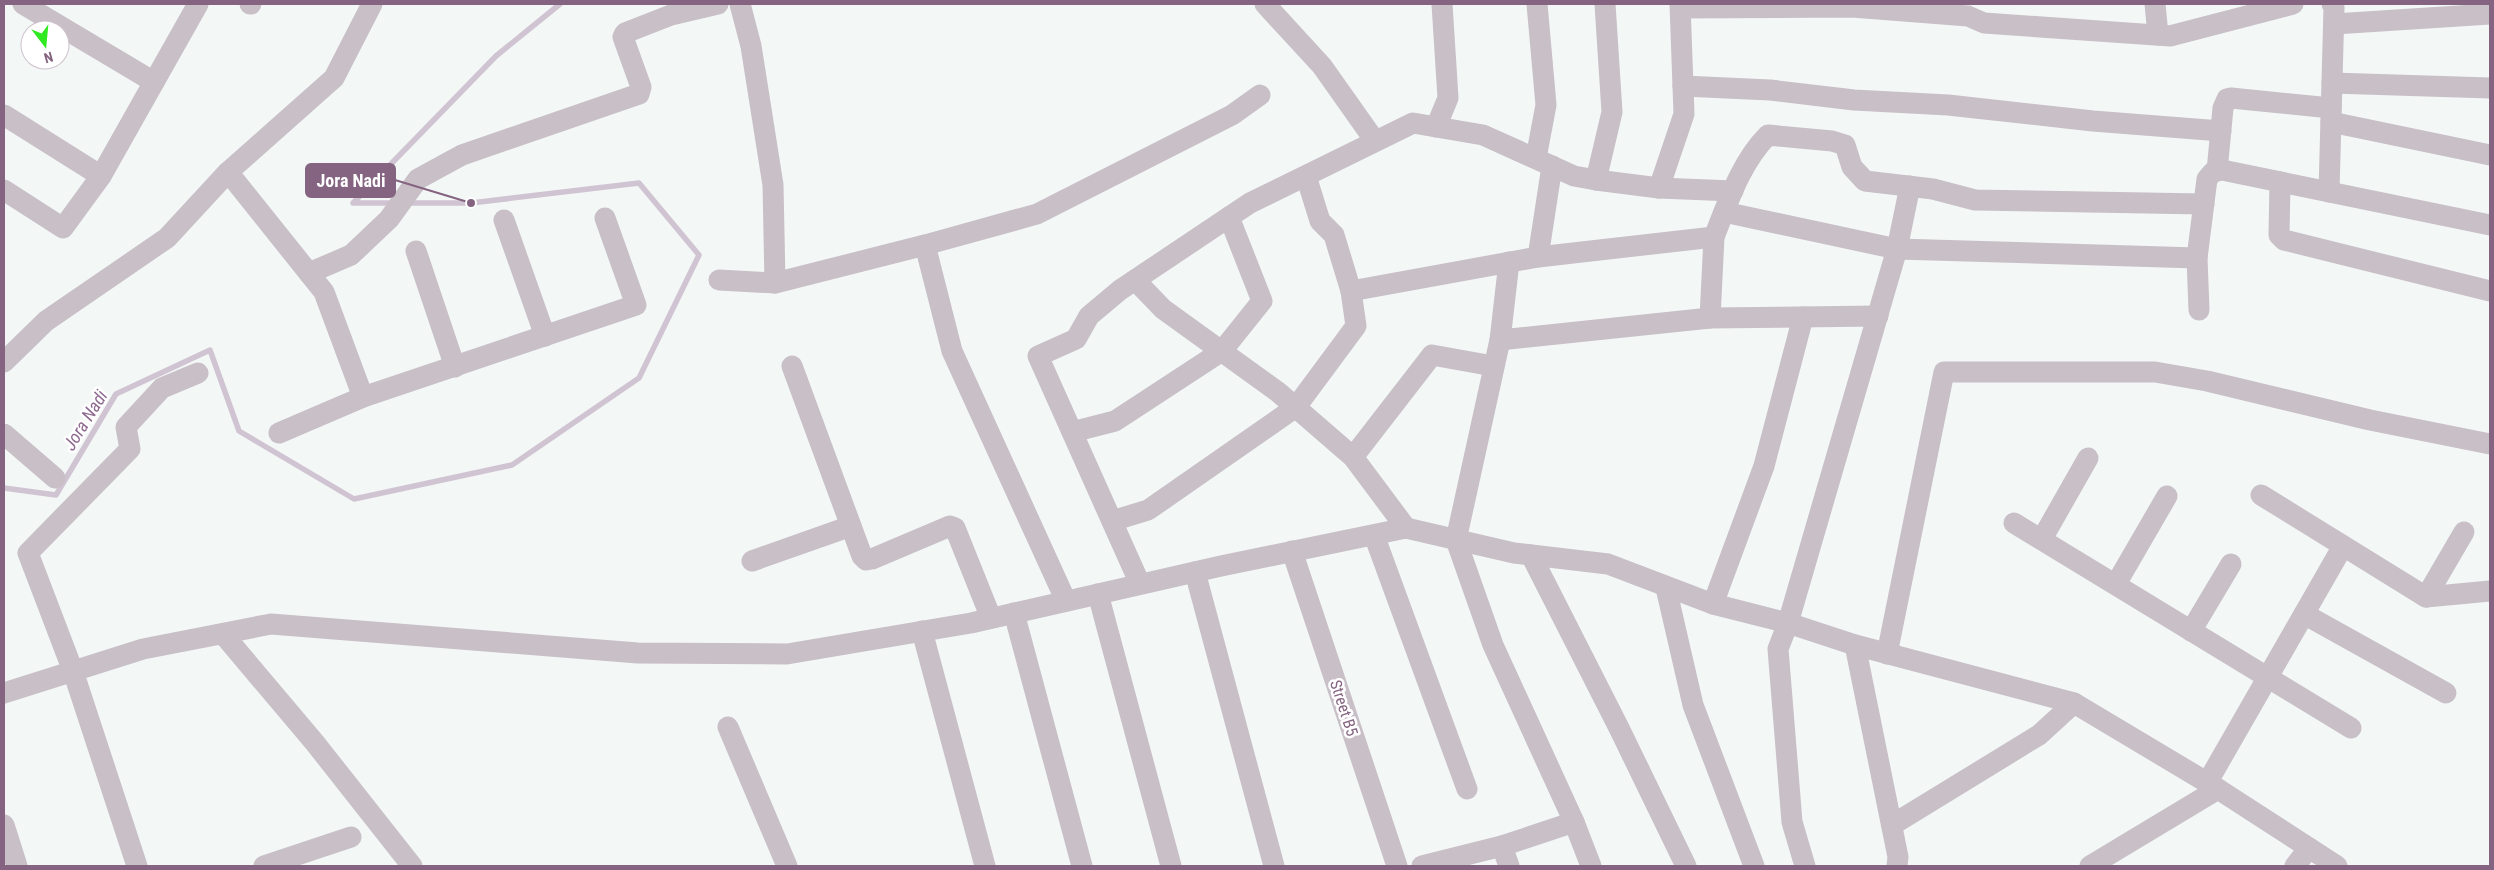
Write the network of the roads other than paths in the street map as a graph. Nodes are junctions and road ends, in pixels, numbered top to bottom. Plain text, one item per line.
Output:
1 (24, 4) edge
2 (198, 4) edge
3 (372, 4) edge
4 (718, 4) edge
5 (740, 4) edge
6 (1265, 4) edge
7 (1442, 4) edge
8 (1536, 4) edge
9 (1605, 4) edge
10 (2155, 4) edge
11 (2292, 4) edge
12 (2489, 4) edge
13 (1680, 6) edge
14 (2333, 14) edge
15 (2490, 14) edge
16 (2158, 35) junction
17 (154, 82) junction
18 (2332, 83) junction
19 (1683, 86) junction
20 (2490, 88) edge
21 (1260, 95) dead end
22 (4, 115) edge
23 (2331, 115) junction
24 (1436, 127) junction
25 (2221, 131) junction
26 (1375, 141) junction
27 (2490, 155) edge
28 (1544, 162) junction
29 (2217, 171) junction
30 (228, 172) junction
31 (100, 176) junction
32 (1306, 176) junction
33 (1596, 180) junction
34 (2280, 182) junction
35 (1910, 186) junction
36 (1659, 188) junction
37 (4, 190) edge
38 (1732, 191) junction
39 (2330, 192) junction
40 (2204, 204) junction
41 (1724, 212) junction
42 (1229, 217) junction
43 (605, 218) dead end
44 (504, 220) dead end
45 (2490, 225) edge
46 (1714, 238) junction
47 (925, 245) junction
48 (1897, 249) junction
49 (416, 251) dead end
50 (1538, 258) junction
51 (2197, 258) junction
52 (1509, 262) junction
53 (309, 273) junction
54 (719, 280) dead end
55 (1135, 280) junction
56 (775, 283) junction
57 (1351, 291) junction
58 (2490, 291) edge
59 (2199, 310) dead end
60 (1878, 316) junction
61 (1803, 317) junction
62 (1710, 318) junction
63 (544, 336) junction
64 (1500, 340) junction
65 (1222, 351) junction
66 (4, 362) edge
67 (454, 366) junction
68 (792, 366) dead end
69 (1493, 366) junction
70 (198, 373) dead end
71 (363, 397) junction
72 (1296, 407) junction
73 (1072, 432) junction
74 (278, 433) dead end
75 (4, 434) edge
76 (2490, 444) edge
77 (1353, 457) junction
78 (2088, 458) dead end
79 (56, 478) dead end
80 (2168, 496) dead end
81 (2261, 496) dead end
82 (1112, 521) junction
83 (2014, 522) dead end
84 (851, 526) junction
85 (1406, 528) junction
86 (2464, 532) dead end
87 (1374, 535) junction
88 (2042, 539) junction
89 (1456, 540) junction
90 (2344, 546) junction
91 (1292, 551) junction
92 (1531, 555) junction
93 (752, 562) dead end
94 (2231, 564) dead end
95 (1195, 572) junction
96 (1140, 584) junction
97 (2116, 584) junction
98 (1666, 588) junction
99 (2490, 591) edge
100 (1098, 594) junction
101 (2426, 597) junction
102 (1066, 601) junction
103 (1713, 604) junction
104 (1014, 613) junction
105 (2304, 614) junction
106 (991, 618) junction
107 (1788, 623) junction
108 (2191, 630) junction
109 (922, 631) junction
110 (222, 634) junction
111 (1855, 645) junction
112 (1887, 654) junction
113 (73, 671) junction
114 (2267, 677) junction
115 (4, 692) edge
116 (2446, 693) dead end
117 (2074, 703) junction
118 (728, 727) dead end
119 (2351, 728) dead end
120 (2212, 786) junction
121 (1467, 789) dead end
122 (1574, 822) junction
123 (4, 825) edge
124 (1892, 825) junction
125 (351, 837) dead end
126 (1502, 846) junction
127 (2309, 848) junction
128 (2095, 865) edge
129 (17, 866) edge
130 (137, 866) edge
131 (264, 866) edge
132 (412, 866) edge
133 (787, 866) edge
134 (985, 866) edge
135 (1082, 866) edge
136 (1171, 866) edge
137 (1274, 866) edge
138 (1397, 866) edge
139 (1422, 866) edge
140 (1509, 866) edge
141 (1592, 866) edge
142 (1686, 866) edge
143 (1754, 866) edge
144 (1805, 866) edge
145 (1897, 866) edge
146 (2295, 866) edge
147 (2337, 866) edge

1 - 17 street
2 - 17 street
3 - 30 street
4 - 53 street
5 - 56 street
6 - 26 street
7 - 24 street
8 - 28 street
9 - 33 street
10 - 16 street
11 - 16 street
12 - 15 street
13 - 16 street
13 - 19 street
14 - 15 street
14 - 18 street
17 - 31 street
18 - 20 street
18 - 23 street
19 - 25 street
19 - 36 street
21 - 47 street
22 - 31 street
23 - 25 street
23 - 27 street
23 - 39 street
24 - 26 street
24 - 28 street
25 - 29 street
26 - 32 street
28 - 33 street
28 - 50 street
29 - 34 street
29 - 40 street
30 - 53 street
30 - 66 street
31 - 37 street
32 - 42 street
32 - 57 street
33 - 36 street
34 - 39 street
34 - 58 street
35 - 38 street
35 - 40 street
35 - 48 street
36 - 38 street
38 - 41 street
39 - 45 street
40 - 51 street
41 - 46 street
41 - 48 street
42 - 55 street
42 - 65 street
43 - 63 street
44 - 63 street
46 - 50 street
46 - 62 street
47 - 56 street
47 - 102 street
48 - 51 street
48 - 60 street
49 - 67 street
50 - 52 street
51 - 59 street
52 - 57 street
52 - 64 street
53 - 71 street
54 - 56 street
55 - 65 street
55 - 73 street
57 - 72 street
60 - 61 street
60 - 107 street
61 - 62 street
61 - 103 street
62 - 64 street
63 - 67 street
64 - 69 street
65 - 72 street
65 - 73 street
67 - 71 street
68 - 84 street
69 - 77 street
69 - 89 street
70 - 113 street
71 - 74 street
72 - 77 street
72 - 82 street
73 - 82 street
75 - 79 street
76 - 112 street
77 - 85 street
78 - 88 street
80 - 97 street
81 - 90 street
82 - 96 street
83 - 88 street
84 - 93 street
84 - 106 street
85 - 87 street
85 - 89 street
86 - 101 street
87 - 91 street
87 - 121 street
88 - 97 street
89 - 92 street
89 - 122 street
90 - 101 street
90 - 105 street
91 - 95 street
91 - 138 street, Street B5
92 - 98 street
92 - 142 street
94 - 108 street
95 - 96 street
95 - 137 street
96 - 100 street
97 - 108 street
98 - 103 street
98 - 143 street
99 - 101 street
100 - 102 street
100 - 136 street
102 - 104 street
103 - 107 street
104 - 106 street
104 - 135 street
105 - 114 street
105 - 116 street
106 - 109 street
107 - 111 street
107 - 144 street
108 - 114 street
109 - 110 street
109 - 134 street
110 - 113 street
110 - 132 street
111 - 112 street
111 - 124 street
112 - 117 street
113 - 115 street
113 - 130 street
114 - 119 street
114 - 120 street
117 - 120 street
117 - 124 street
118 - 133 street
120 - 127 street
120 - 128 street
122 - 126 street
122 - 141 street
123 - 129 street
124 - 145 street
125 - 131 street
126 - 139 street
126 - 140 street
127 - 146 street
127 - 147 street

